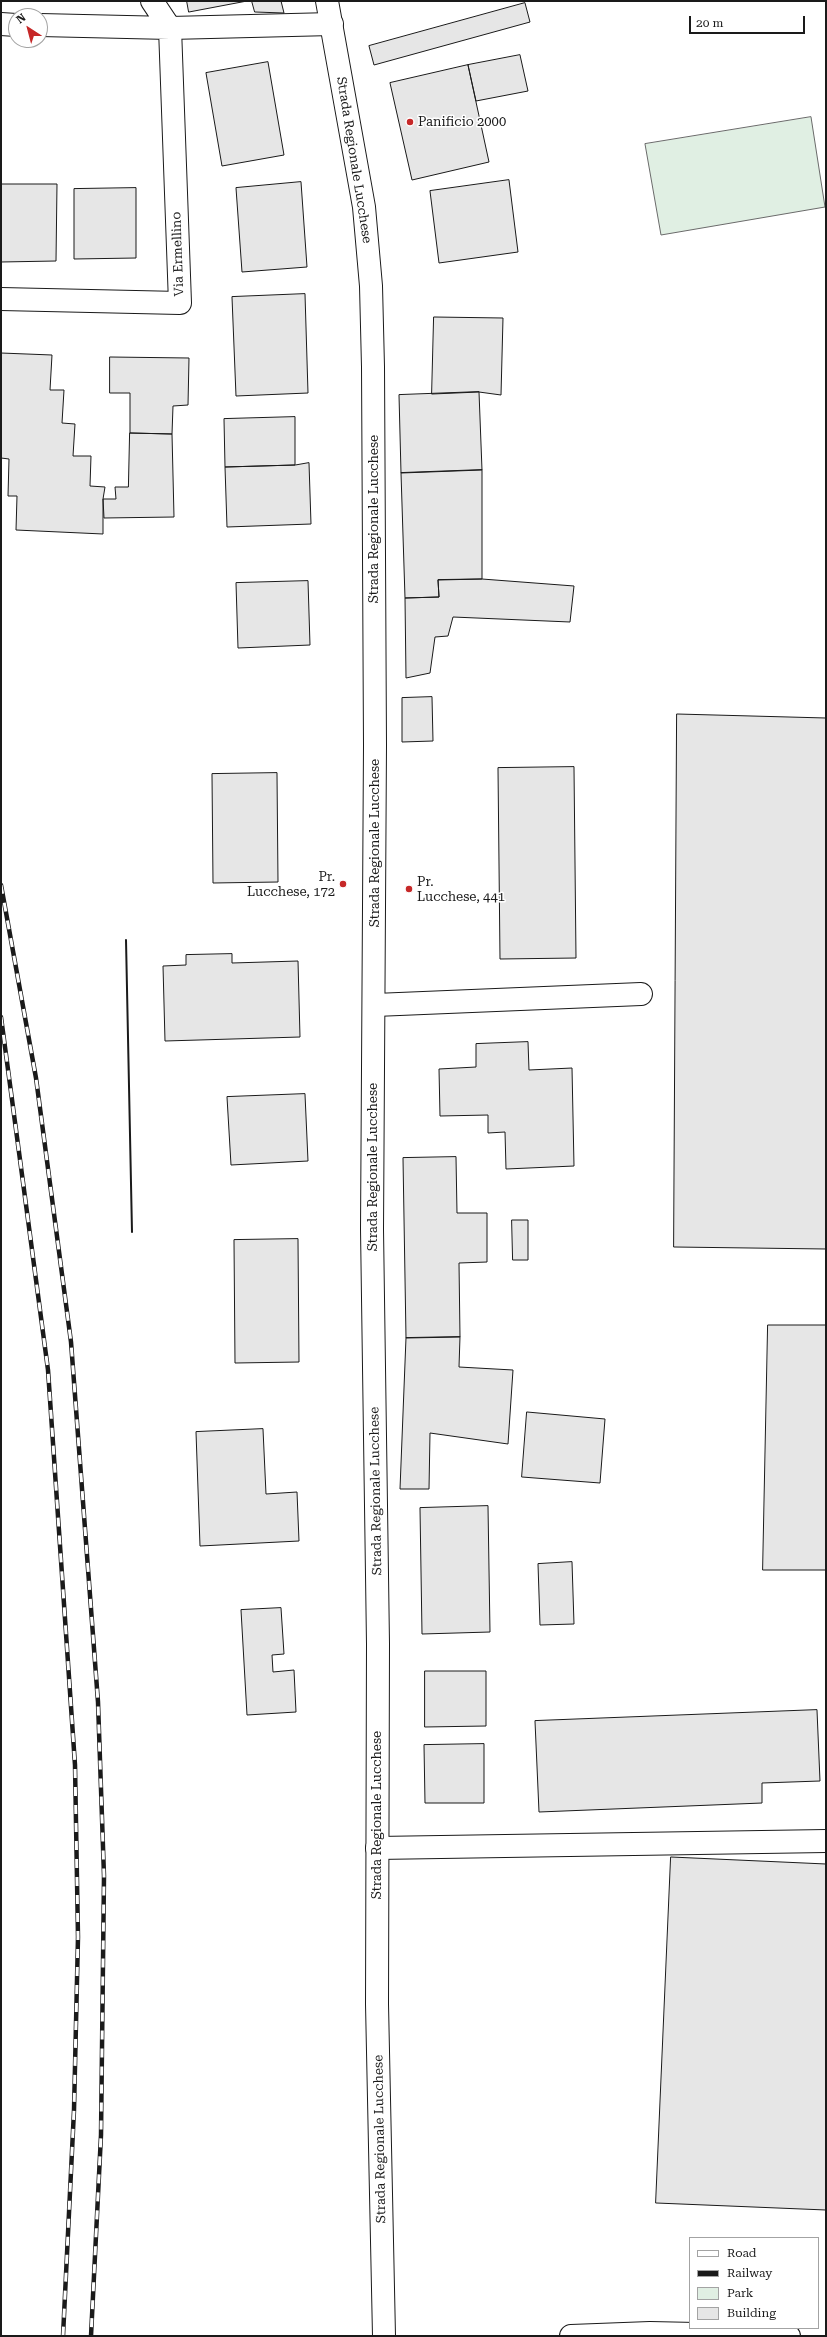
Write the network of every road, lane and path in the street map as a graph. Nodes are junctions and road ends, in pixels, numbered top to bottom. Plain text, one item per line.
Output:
1 (152, 1) edge
2 (327, 1) edge
3 (332, 24) junction
4 (48, 25) edge
5 (170, 28) junction
6 (1, 299) edge
7 (641, 994) dead end
8 (375, 1005) junction
9 (826, 1840) edge
10 (377, 1848) junction
11 (650, 2335) edge
12 (384, 2336) edge
13 (571, 2336) edge
14 (789, 2336) edge

1 - 5 main road
2 - 3 main road, Strada Regionale Lucchese
3 - 5 main road
3 - 8 main road, Strada Regionale Lucchese
4 - 5 main road
5 - 6 main road, Via Ermellino
7 - 8 main road
8 - 10 main road, Strada Regionale Lucchese
9 - 10 main road
10 - 12 main road, Strada Regionale Lucchese
11 - 13 main road
11 - 14 main road

